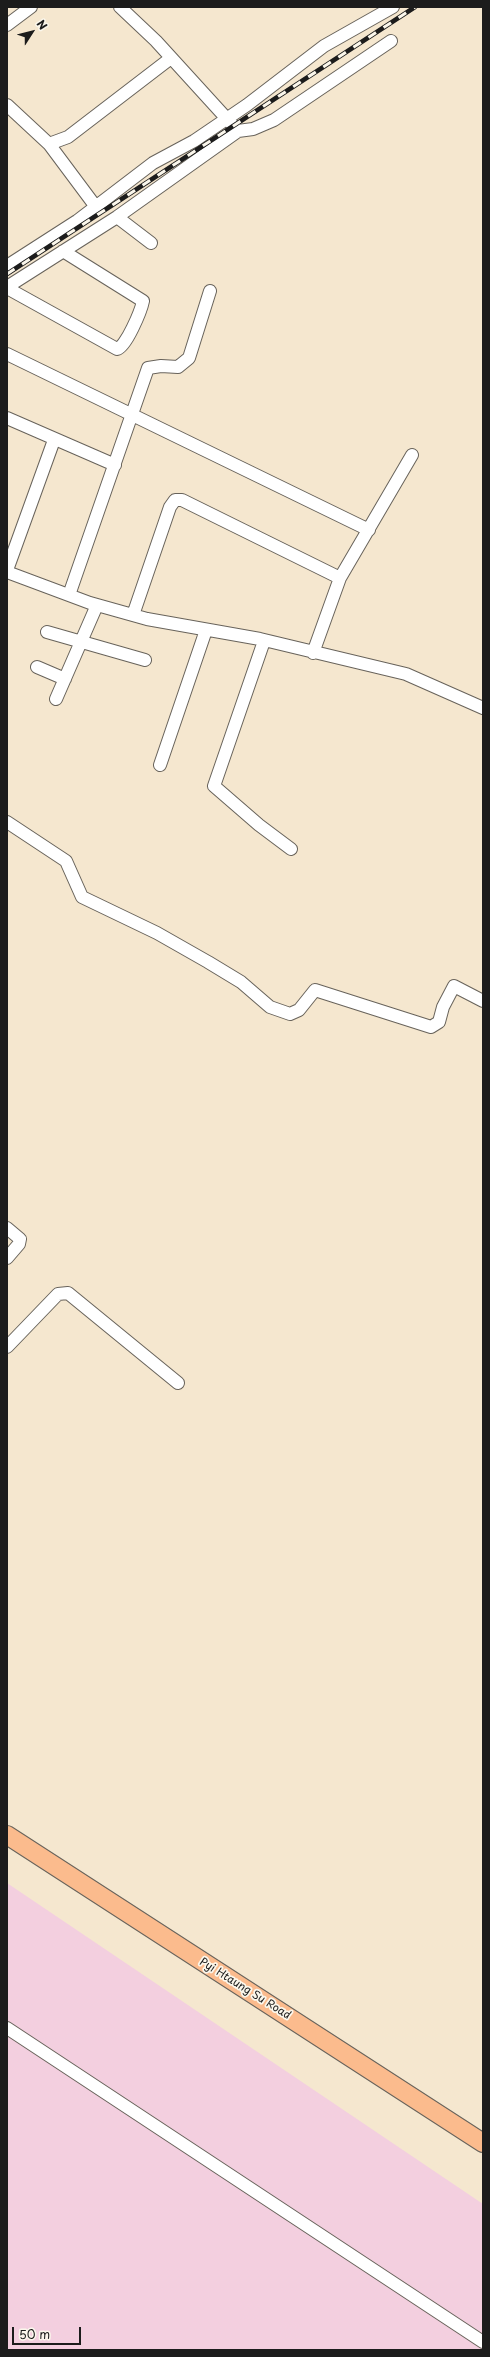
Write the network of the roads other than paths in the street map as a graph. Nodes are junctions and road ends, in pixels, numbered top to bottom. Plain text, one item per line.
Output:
1 (31, 7) edge
2 (120, 7) edge
3 (393, 7) edge
4 (7, 25) edge
5 (391, 41) dead end
6 (171, 58) junction
7 (7, 105) edge
8 (225, 118) junction
9 (238, 132) junction
10 (49, 144) junction
11 (96, 207) junction
12 (117, 217) junction
13 (151, 243) dead end
14 (63, 250) junction
15 (7, 266) edge
16 (7, 288) edge
17 (210, 291) dead end
18 (7, 354) edge
19 (132, 415) junction
20 (7, 418) edge
21 (54, 440) junction
22 (412, 455) dead end
23 (115, 465) junction
24 (369, 530) junction
25 (7, 571) edge
26 (340, 578) junction
27 (69, 595) junction
28 (97, 605) junction
29 (133, 615) junction
30 (206, 630) junction
31 (47, 632) dead end
32 (264, 641) junction
33 (80, 643) junction
34 (313, 653) junction
35 (145, 660) dead end
36 (37, 666) dead end
37 (65, 679) junction
38 (56, 699) dead end
39 (483, 708) edge
40 (160, 765) dead end
41 (7, 822) edge
42 (291, 849) dead end
43 (483, 1001) edge
44 (7, 1228) edge
45 (7, 1258) edge
46 (7, 1347) edge
47 (178, 1383) dead end
48 (7, 1835) edge
49 (7, 2028) edge
50 (483, 2143) edge
51 (483, 2342) edge

1 - 4 street
2 - 6 street
3 - 8 street
5 - 9 street
6 - 8 street
6 - 10 street
7 - 10 street
8 - 9 street
8 - 11 street
9 - 12 street
10 - 11 street
11 - 15 street
12 - 13 street
12 - 14 street
14 - 16 street
14 - 16 street
17 - 19 street
18 - 19 street
19 - 23 street
19 - 24 street
20 - 21 street
21 - 23 street
21 - 25 street
22 - 24 street
23 - 27 street
24 - 26 street
25 - 27 street
26 - 29 street
26 - 34 street
27 - 28 street
28 - 29 street
28 - 33 street
29 - 30 street
30 - 32 street
30 - 40 street
31 - 33 street
32 - 34 street
32 - 42 street
33 - 35 street
33 - 37 street
34 - 39 street
36 - 37 street
37 - 38 street
41 - 43 street
44 - 45 street
46 - 47 street
48 - 50 highway, Pyi Htaung Su Road
49 - 51 street

